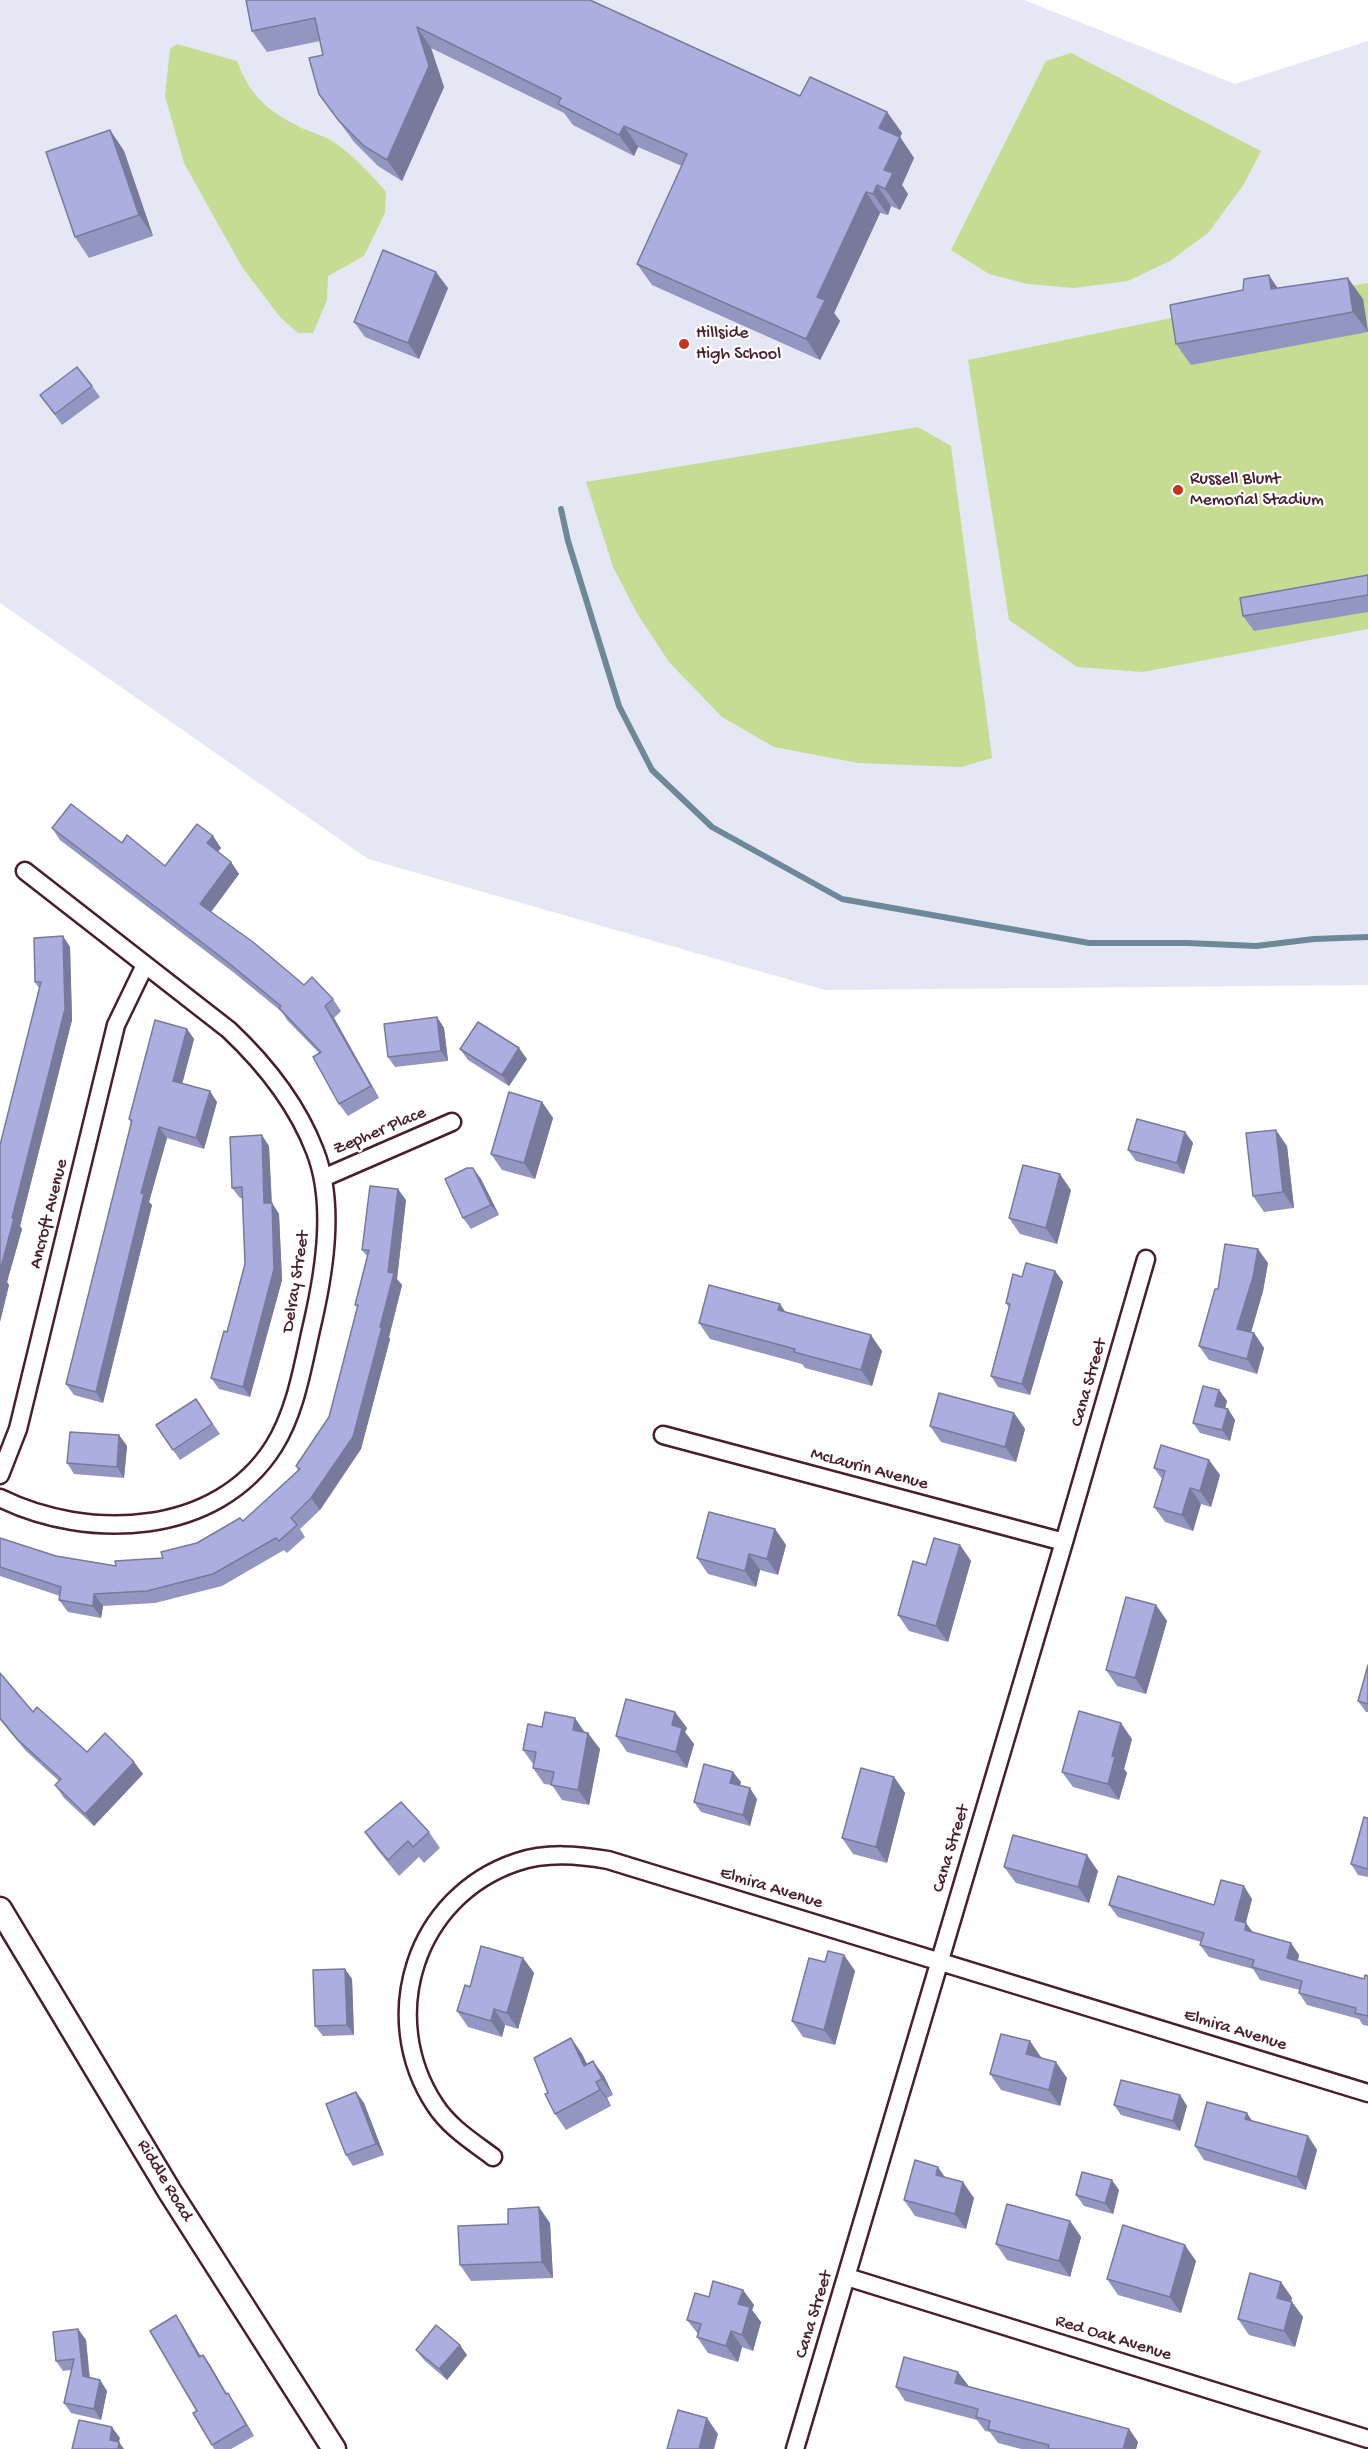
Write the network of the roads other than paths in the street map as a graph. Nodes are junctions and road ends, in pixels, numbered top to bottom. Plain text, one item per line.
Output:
1 (25, 871) dead end
2 (145, 965) junction
3 (452, 1122) dead end
4 (323, 1178) junction
5 (1146, 1259) dead end
6 (663, 1436) dead end
7 (0, 1475) edge
8 (0, 1498) edge
9 (1064, 1542) junction
10 (0, 1909) edge
11 (939, 1960) junction
12 (1368, 2093) edge
13 (493, 2157) dead end
14 (847, 2277) junction
15 (1368, 2439) edge
16 (334, 2449) edge
17 (795, 2449) edge

1 - 2 street, Delray Street
2 - 4 street, Delray Street
2 - 7 street, Ancroft Avenue
3 - 4 street, Zepher Place
4 - 8 street, Delray Street
5 - 9 street, Cana Street
6 - 9 street, McLaurin Avenue
9 - 11 street, Cana Street
10 - 16 main road, Riddle Road
11 - 12 street, Elmira Avenue
11 - 13 street, Elmira Avenue
11 - 14 street, Cana Street
14 - 15 street, Red Oak Avenue
14 - 17 street, Cana Street

